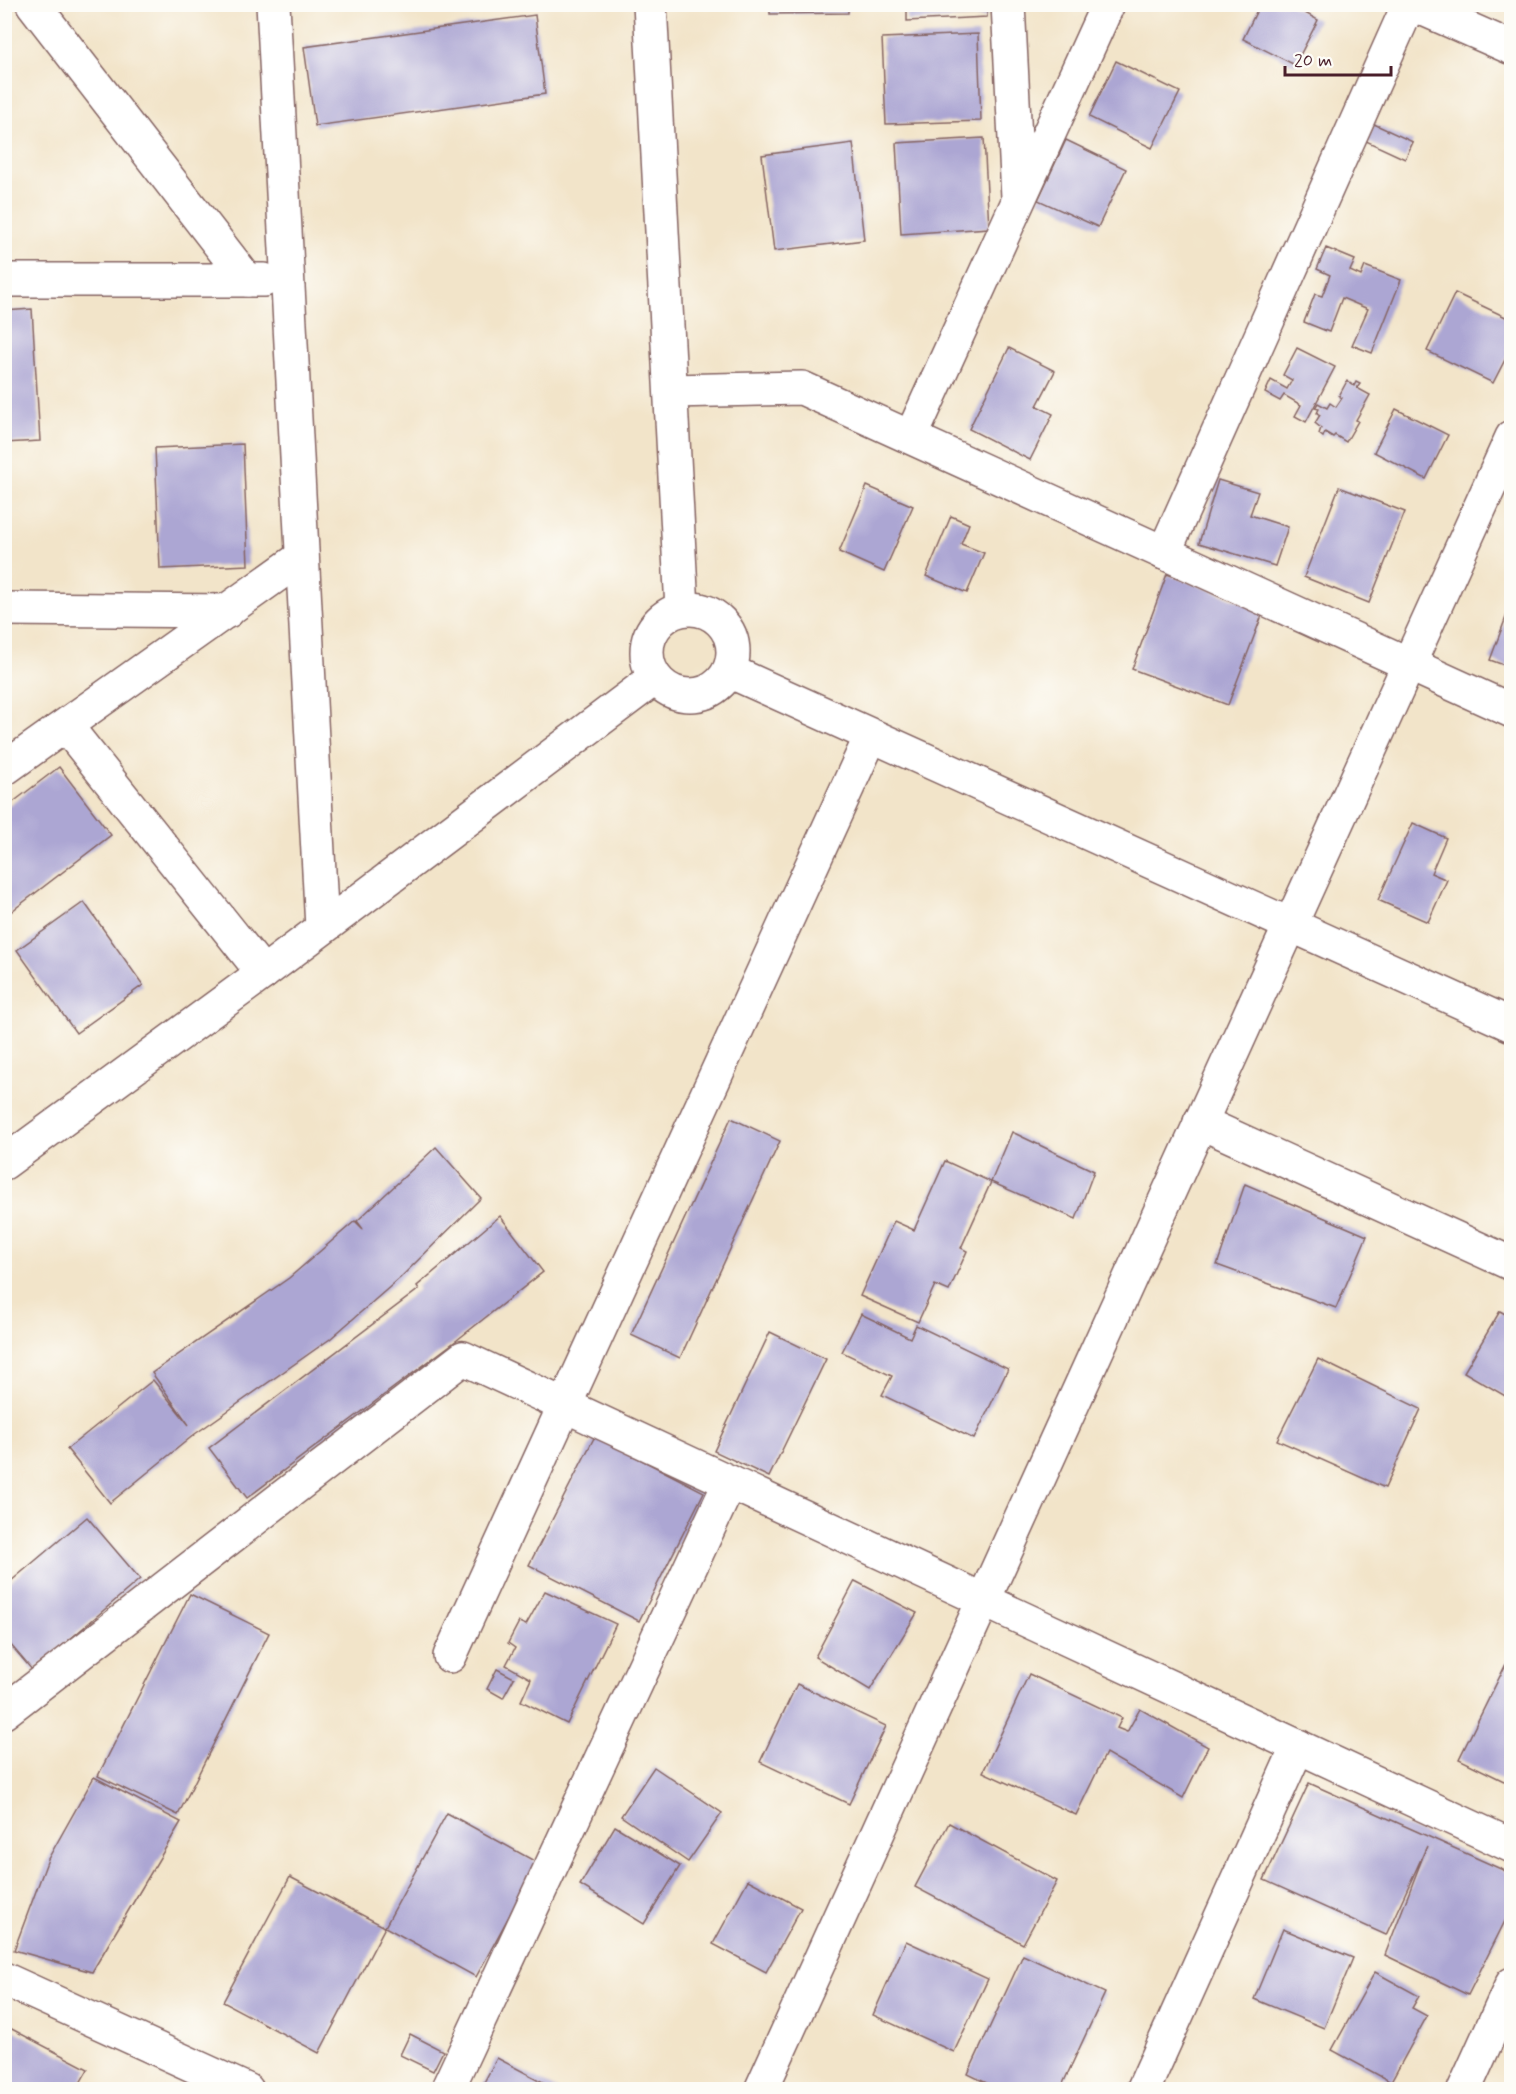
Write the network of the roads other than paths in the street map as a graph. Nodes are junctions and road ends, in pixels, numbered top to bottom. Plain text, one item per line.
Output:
1 (33, 4) edge
2 (273, 4) edge
3 (650, 4) edge
4 (1008, 4) edge
5 (1108, 4) edge
6 (1411, 4) edge
7 (1512, 48) edge
8 (1019, 201) junction
9 (4, 280) edge
10 (247, 280) junction
11 (287, 280) junction
12 (671, 391) junction
13 (911, 437) junction
14 (1512, 437) edge
15 (1164, 553) junction
16 (302, 557) junction
17 (4, 609) edge
18 (682, 609) junction
19 (228, 611) junction
20 (1408, 664) junction
21 (729, 671) junction
22 (655, 678) junction
23 (1512, 711) edge
24 (66, 726) junction
25 (871, 736) junction
26 (4, 769) edge
27 (1290, 925) junction
28 (322, 928) junction
29 (263, 973) junction
30 (1512, 1025) edge
31 (1200, 1122) junction
32 (4, 1163) edge
33 (1512, 1264) edge
34 (565, 1405) junction
35 (730, 1482) junction
36 (983, 1600) junction
37 (450, 1656) dead end
38 (4, 1712) edge
39 (1298, 1746) junction
40 (1512, 1846) edge
41 (4, 1979) edge
42 (1512, 1984) edge
43 (1502, 2030) edge
44 (247, 2090) edge
45 (447, 2090) edge
46 (761, 2090) edge
47 (1143, 2090) edge
48 (1464, 2090) edge

1 - 10 street
2 - 11 street
3 - 12 street
4 - 8 street
5 - 8 street
6 - 7 street
6 - 15 street
8 - 13 street
9 - 10 street
10 - 11 street
11 - 16 street
12 - 13 street
12 - 18 street
13 - 15 street
14 - 20 street
15 - 20 street
16 - 19 street
16 - 28 street
17 - 19 street
18 - 21 street
18 - 22 street
19 - 24 street
20 - 23 street
20 - 27 street
21 - 22 street
21 - 25 street
22 - 28 street
24 - 26 street
24 - 29 street
25 - 27 street
25 - 34 street
27 - 30 street
27 - 31 street
28 - 29 street
29 - 32 street
31 - 33 street
31 - 36 street
34 - 35 street
34 - 37 street
34 - 38 street
35 - 36 street
35 - 45 street
36 - 39 street
36 - 46 street
39 - 40 street
39 - 47 street
41 - 44 street
42 - 43 street
43 - 48 street

